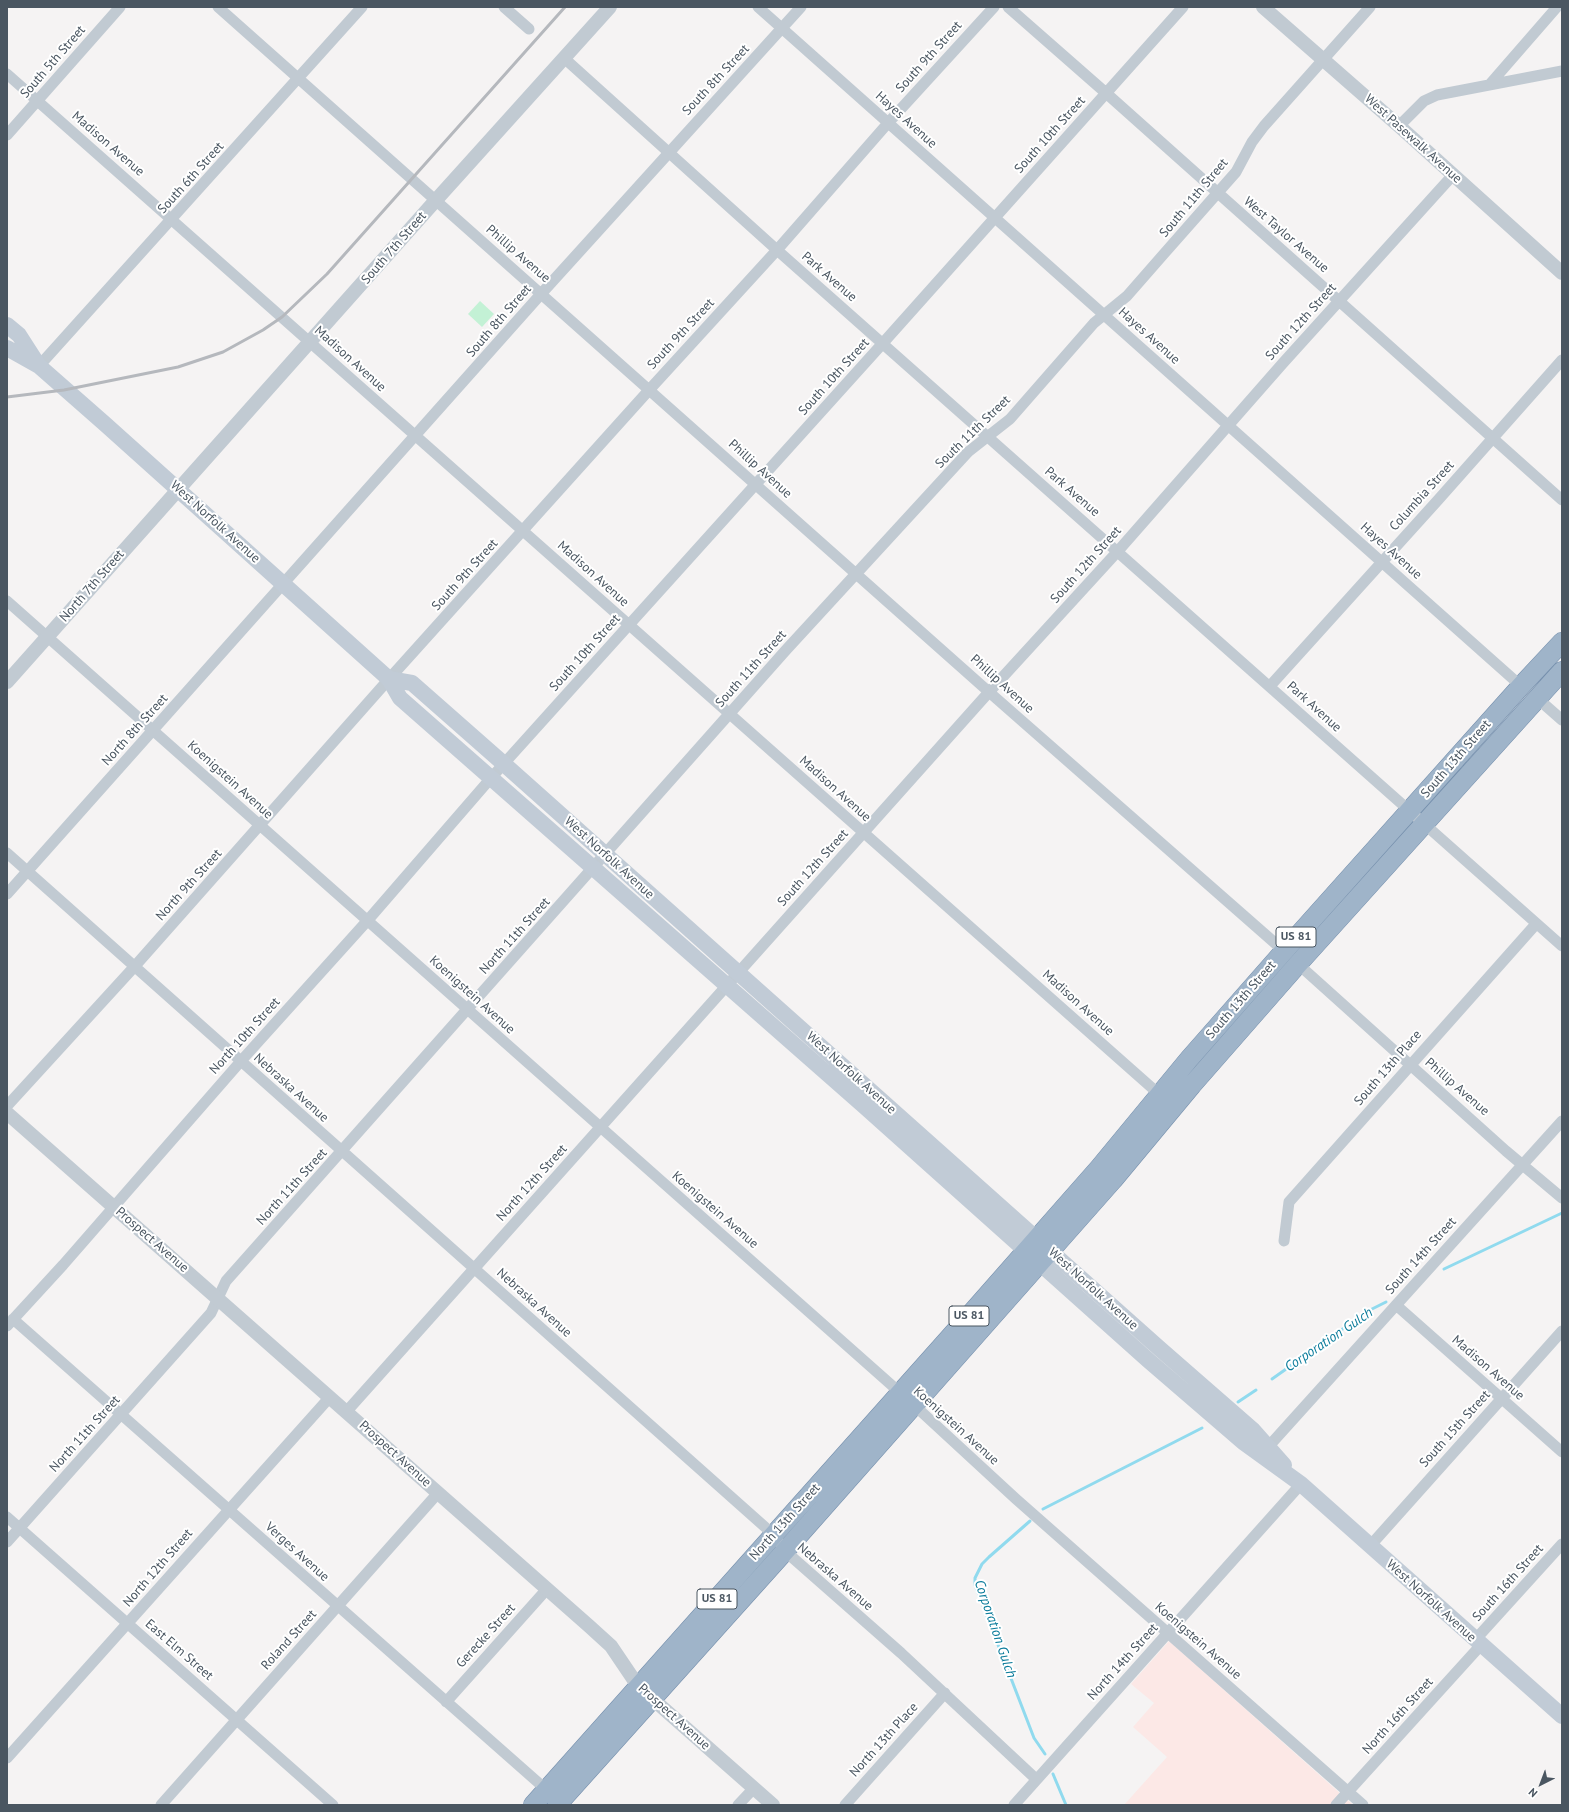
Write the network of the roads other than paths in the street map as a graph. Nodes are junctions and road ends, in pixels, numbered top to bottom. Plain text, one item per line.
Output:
1 (120, 7) edge
2 (218, 7) edge
3 (362, 7) edge
4 (504, 7) edge
5 (610, 7) edge
6 (758, 7) edge
7 (801, 7) edge
8 (994, 7) edge
9 (1008, 7) edge
10 (1183, 7) edge
11 (1263, 7) edge
12 (1370, 7) edge
13 (1557, 7) edge
14 (529, 29) dead end
15 (781, 29) junction
16 (564, 58) junction
17 (1322, 60) junction
18 (1562, 71) edge
19 (7, 74) edge
20 (299, 79) junction
21 (1490, 84) junction
22 (1106, 92) junction
23 (37, 101) junction
24 (888, 123) junction
25 (1399, 126) junction
26 (7, 135) edge
27 (669, 152) junction
28 (1453, 175) junction
29 (1217, 193) junction
30 (436, 200) junction
31 (172, 219) junction
32 (994, 219) junction
33 (777, 250) junction
34 (1562, 273) edge
35 (541, 294) junction
36 (1339, 300) junction
37 (1103, 314) junction
38 (7, 325) edge
39 (311, 342) junction
40 (883, 343) junction
41 (7, 348) edge
42 (1562, 360) edge
43 (39, 366) junction
44 (650, 389) junction
45 (1228, 425) junction
46 (987, 436) junction
47 (415, 437) junction
48 (1493, 438) junction
49 (755, 484) junction
50 (178, 489) junction
51 (1562, 500) edge
52 (524, 531) junction
53 (1118, 551) junction
54 (1382, 562) junction
55 (857, 574) junction
56 (283, 584) junction
57 (7, 601) edge
58 (629, 625) junction
59 (48, 636) junction
60 (1562, 642) edge
61 (1562, 671) edge
62 (389, 679) junction
63 (7, 682) edge
64 (1270, 686) junction
65 (1521, 686) junction
66 (989, 692) junction
67 (1537, 698) junction
68 (730, 713) junction
69 (1562, 720) edge
70 (154, 730) junction
71 (504, 764) junction
72 (491, 778) junction
73 (1417, 817) junction
74 (261, 825) junction
75 (863, 833) junction
76 (7, 853) edge
77 (604, 854) junction
78 (593, 868) junction
79 (27, 872) junction
80 (7, 894) edge
81 (368, 920) junction
82 (1536, 924) junction
83 (1562, 946) edge
84 (1284, 951) junction
85 (1298, 964) junction
86 (135, 966) junction
87 (738, 973) junction
88 (727, 986) junction
89 (467, 1011) junction
90 (241, 1061) junction
91 (1410, 1065) junction
92 (1160, 1095) junction
93 (7, 1106) edge
94 (7, 1113) edge
95 (1562, 1121) edge
96 (600, 1127) junction
97 (342, 1152) junction
98 (1523, 1164) junction
99 (1562, 1198) edge
100 (114, 1207) junction
101 (1284, 1241) dead end
102 (1038, 1251) junction
103 (474, 1268) junction
104 (217, 1297) junction
105 (1396, 1305) junction
106 (10, 1323) edge
107 (1562, 1331) edge
108 (330, 1397) junction
109 (1502, 1398) junction
110 (907, 1400) junction
111 (347, 1411) junction
112 (120, 1415) junction
113 (1268, 1446) junction
114 (1562, 1452) edge
115 (1301, 1484) junction
116 (438, 1493) junction
117 (229, 1509) junction
118 (7, 1517) edge
119 (20, 1528) junction
120 (774, 1535) junction
121 (7, 1542) edge
122 (1562, 1544) edge
123 (1370, 1546) junction
124 (785, 1551) junction
125 (547, 1589) junction
126 (338, 1607) junction
127 (128, 1624) junction
128 (1168, 1634) junction
129 (1478, 1643) junction
130 (645, 1693) junction
131 (945, 1693) junction
132 (446, 1702) junction
133 (1562, 1716) edge
134 (236, 1719) junction
135 (7, 1758) edge
136 (1036, 1779) junction
137 (754, 1788) junction
138 (1348, 1792) junction
139 (556, 1801) edge
140 (161, 1805) edge
141 (333, 1805) edge
142 (533, 1805) edge
143 (738, 1805) edge
144 (773, 1805) edge
145 (845, 1805) edge
146 (1014, 1805) edge
147 (1336, 1805) edge
148 (1363, 1805) edge

1 - 23 street, South 5th Street
2 - 20 street, Phillip Avenue
3 - 20 street, South 6th Street
4 - 14 street
5 - 16 street, South 7th Street
6 - 15 street, Hayes Avenue
7 - 15 street, South 8th Street
8 - 24 street, South 9th Street
9 - 22 street, West Taylor Avenue
10 - 22 street, South 10th Street
11 - 17 street, West Pasewalk Avenue
12 - 17 street, South 11th Street
13 - 21 street
15 - 24 street, Hayes Avenue
15 - 27 street, South 8th Street
16 - 27 street, Park Avenue
16 - 30 street, South 7th Street
17 - 25 street, West Pasewalk Avenue
17 - 29 street, South 11th Street
18 - 21 street
19 - 23 street, Madison Avenue
20 - 30 street, Phillip Avenue
20 - 31 street, South 6th Street
21 - 25 street
22 - 29 street, West Taylor Avenue
22 - 32 street, South 10th Street
23 - 26 street, South 5th Street
23 - 31 street, Madison Avenue
24 - 32 street, Hayes Avenue
24 - 33 street, South 9th Street
25 - 28 street, West Pasewalk Avenue
27 - 33 street, Park Avenue
27 - 35 street, South 8th Street
28 - 34 street, West Pasewalk Avenue
28 - 36 street, South 12th Street
29 - 36 street, West Taylor Avenue
29 - 37 street, South 11th Street
30 - 35 street, Phillip Avenue
30 - 39 street, South 7th Street
31 - 39 street, Madison Avenue
31 - 43 street, South 6th Street
32 - 37 street, Hayes Avenue
32 - 40 street, South 10th Street
33 - 40 street, Park Avenue
33 - 44 street, South 9th Street
35 - 44 street, Phillip Avenue
35 - 47 street, South 8th Street
36 - 45 street, South 12th Street
36 - 48 street, West Taylor Avenue
37 - 45 street, Hayes Avenue
37 - 46 street, South 11th Street
38 - 43 main road, West Norfolk Avenue
39 - 47 street, Madison Avenue
39 - 50 street, South 7th Street
40 - 46 street, Park Avenue
40 - 49 street, South 10th Street
41 - 43 main road, West Norfolk Avenue
42 - 48 street, Columbia Street
43 - 50 main road, West Norfolk Avenue
44 - 49 street, Phillip Avenue
44 - 52 street, South 9th Street
45 - 53 street, South 12th Street
45 - 54 street, Hayes Avenue
46 - 53 street, Park Avenue
46 - 55 street, South 11th Street
47 - 52 street, Madison Avenue
47 - 56 street, South 8th Street
48 - 51 street, West Taylor Avenue
48 - 54 street, Columbia Street
49 - 55 street, Phillip Avenue
49 - 58 street, South 10th Street
50 - 56 main road, West Norfolk Avenue
50 - 59 street, North 7th Street
52 - 58 street, Madison Avenue
52 - 62 street, South 9th Street
53 - 64 street, Park Avenue
53 - 66 street, South 12th Street
54 - 64 street, Columbia Street
54 - 65 street, Hayes Avenue
55 - 66 street, Phillip Avenue
55 - 68 street, South 11th Street
56 - 62 main road, West Norfolk Avenue
56 - 70 street, North 8th Street
57 - 59 street, Koenigstein Avenue
58 - 68 street, Madison Avenue
58 - 71 street, South 10th Street
59 - 63 street, North 7th Street
59 - 70 street, Koenigstein Avenue
60 - 65 highway, South 13th Street / US 81
61 - 67 highway, South 13th Street / US 81
62 - 71 main road, West Norfolk Avenue
62 - 72 main road, West Norfolk Avenue
62 - 74 street, North 9th Street
64 - 73 street, Park Avenue
65 - 73 highway, South 13th Street / US 81
66 - 75 street, South 12th Street
66 - 84 street, Phillip Avenue
67 - 69 street
67 - 73 highway, South 13th Street / US 81
68 - 75 street, Madison Avenue
68 - 77 street, South 11th Street
70 - 74 street, Koenigstein Avenue
70 - 79 street, North 8th Street
71 - 72 street, North 10th Street
71 - 77 main road, West Norfolk Avenue
72 - 78 main road, West Norfolk Avenue
72 - 81 street, North 10th Street
73 - 82 street, Park Avenue
73 - 84 highway, South 13th Street / US 81
73 - 85 highway, South 13th Street / US 81
74 - 81 street, Koenigstein Avenue
74 - 86 street, North 9th Street
75 - 87 street, South 12th Street
75 - 92 street, Madison Avenue
76 - 79 street, Nebraska Avenue
77 - 78 street, North 11th Street
77 - 87 main road, West Norfolk Avenue
78 - 88 main road, West Norfolk Avenue
78 - 89 street, North 11th Street
79 - 80 street, North 8th Street
79 - 86 street, Nebraska Avenue
81 - 89 street, Koenigstein Avenue
81 - 90 street, North 10th Street
82 - 83 street, Park Avenue
82 - 91 street, South 13th Place
84 - 92 highway, South 13th Street / US 81
85 - 91 street, Phillip Avenue
85 - 102 highway, South 13th Street / US 81
86 - 90 street, Nebraska Avenue
86 - 93 street, North 9th Street
87 - 88 street, North 12th Street
87 - 102 main road, West Norfolk Avenue
88 - 96 street, North 12th Street
88 - 102 main road, West Norfolk Avenue
89 - 96 street, Koenigstein Avenue
89 - 97 street, North 11th Street
90 - 97 street, Nebraska Avenue
90 - 100 street, North 10th Street
91 - 98 street, Phillip Avenue
91 - 101 street, South 13th Place
92 - 102 highway, South 13th Street / US 81
94 - 100 street, Prospect Avenue
95 - 98 street, South 14th Street
96 - 103 street, North 12th Street
96 - 110 street, Koenigstein Avenue
97 - 103 street, Nebraska Avenue
97 - 104 street, North 11th Street
98 - 99 street, Phillip Avenue
98 - 105 street, South 14th Street
100 - 104 street, Prospect Avenue
100 - 106 street, North 10th Street
102 - 110 highway, North 13th Street / US 81
102 - 113 main road, West Norfolk Avenue
102 - 115 main road, West Norfolk Avenue
103 - 111 street, North 12th Street
103 - 120 street, Nebraska Avenue
104 - 108 street, Prospect Avenue
104 - 112 street, North 11th Street
105 - 109 street, Madison Avenue
105 - 113 street, South 14th Street
106 - 112 street, Verges Avenue
107 - 109 street, South 15th Street
108 - 111 street, Prospect Avenue
108 - 117 street, North 12th Street
109 - 114 street, Madison Avenue
109 - 123 street, South 15th Street
110 - 120 highway, North 13th Street / US 81
110 - 124 highway, North 13th Street / US 81
110 - 128 street, Koenigstein Avenue
111 - 116 street, Prospect Avenue
112 - 117 street, Verges Avenue
112 - 119 street, North 11th Street
113 - 115 main road, West Norfolk Avenue
115 - 123 main road, West Norfolk Avenue
115 - 128 street, North 14th Street
116 - 125 street, Prospect Avenue
116 - 126 street, Roland Street
117 - 126 street, Verges Avenue
117 - 127 street, North 12th Street
118 - 119 street, East Elm Street
119 - 121 street, North 11th Street
119 - 127 street, East Elm Street
120 - 124 street, Nebraska Avenue
120 - 130 highway, North 13th Street / US 81
122 - 129 street, South 16th Street
123 - 129 main road, West Norfolk Avenue
124 - 130 highway, North 13th Street / US 81
124 - 131 street, Nebraska Avenue
125 - 130 street, Prospect Avenue
125 - 132 street, Gerecke Street
126 - 132 street, Verges Avenue
126 - 134 street, Roland Street
127 - 134 street, East Elm Street
127 - 135 street, North 12th Street
128 - 136 street, North 14th Street
128 - 138 street, Koenigstein Avenue
129 - 133 main road, West Norfolk Avenue
129 - 138 street, North 16th Street
130 - 137 street, Prospect Avenue
130 - 139 highway, North 13th Street / US 81
131 - 136 street, Nebraska Avenue
131 - 145 street, North 13th Place
132 - 139 street, Verges Avenue
134 - 140 street, Roland Street
134 - 141 street, East Elm Street
136 - 146 street, North 14th Street
137 - 143 street
137 - 144 street, Prospect Avenue
138 - 147 street, North 16th Street
138 - 148 street, Koenigstein Avenue
139 - 142 highway, North 13th Street / US 81

